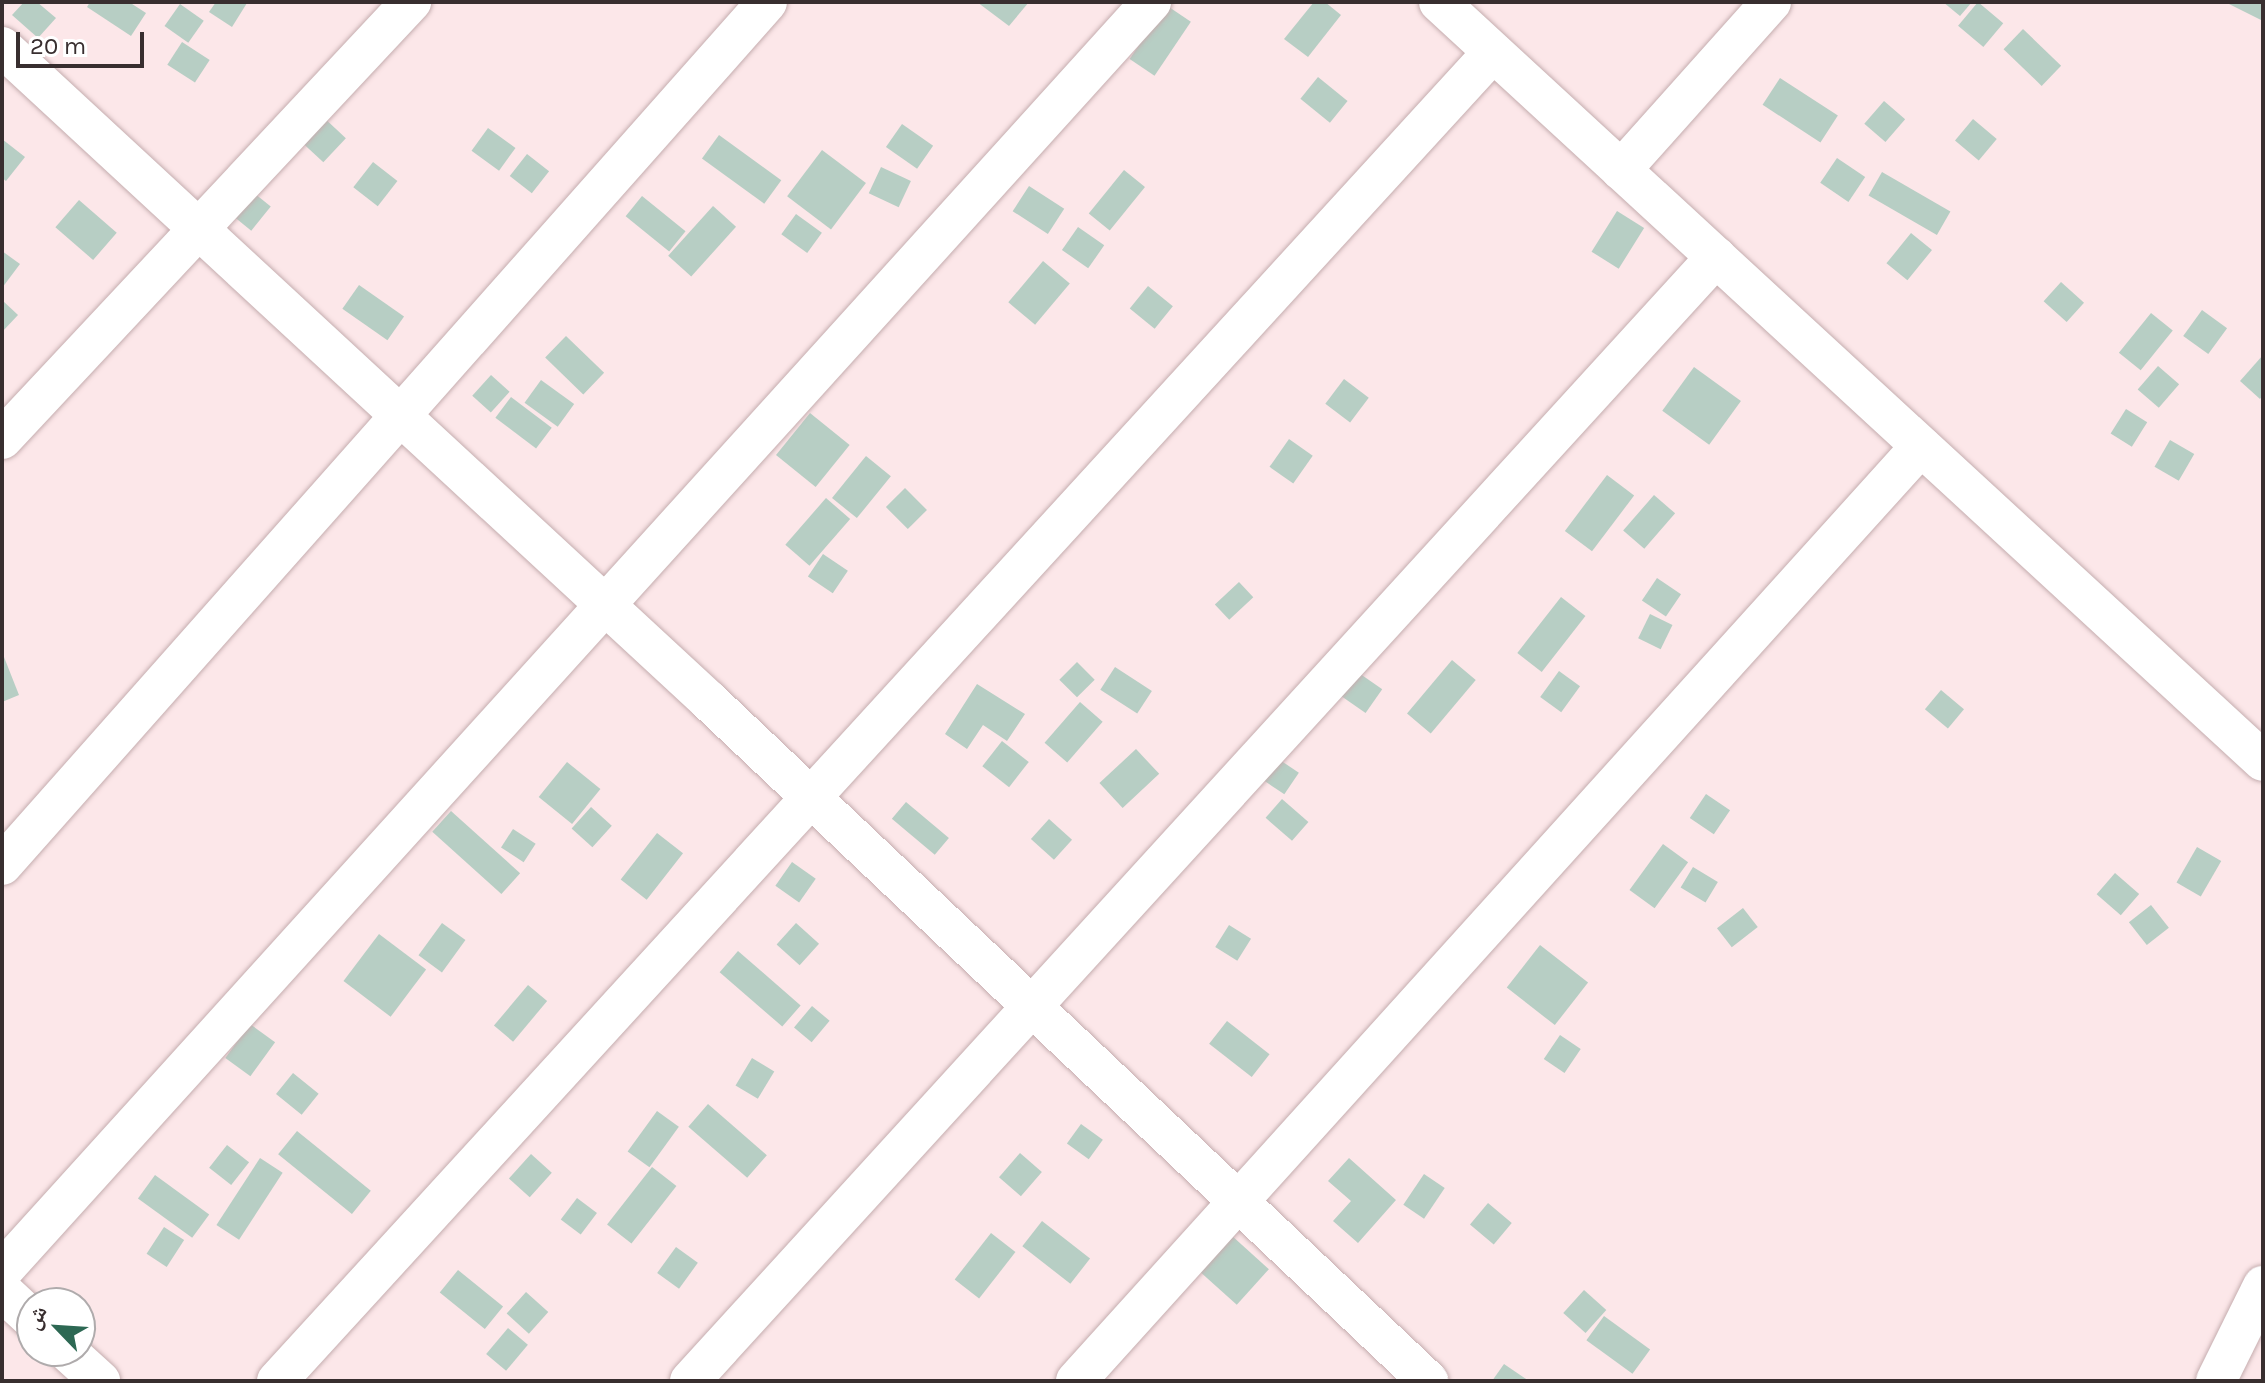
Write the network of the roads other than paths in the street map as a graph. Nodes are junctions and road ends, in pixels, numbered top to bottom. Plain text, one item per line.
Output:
1 (411, 2) edge
2 (767, 2) edge
3 (1151, 2) edge
4 (1439, 2) edge
5 (1771, 2) edge
6 (2, 47) edge
7 (1493, 52) junction
8 (1621, 170) junction
9 (199, 229) junction
10 (1716, 257) junction
11 (400, 415) junction
12 (2, 439) edge
13 (1921, 446) junction
14 (604, 605) junction
15 (2263, 761) edge
16 (811, 797) junction
17 (2, 865) edge
18 (1032, 1007) junction
19 (1238, 1201) junction
20 (2, 1271) edge
21 (2263, 1286) edge
22 (85, 1367) edge
23 (100, 1381) edge
24 (277, 1381) edge
25 (690, 1381) edge
26 (1076, 1381) edge
27 (1428, 1381) edge
28 (2216, 1381) edge

1 - 9 street
2 - 11 street
3 - 14 street
4 - 7 street
5 - 8 street
6 - 9 street
7 - 8 street
7 - 16 street
8 - 10 street
9 - 11 street
9 - 12 street
10 - 13 street
10 - 18 street
11 - 14 street
11 - 17 street
13 - 15 street
13 - 19 street
14 - 16 street
14 - 20 street
16 - 18 street
16 - 24 street
18 - 19 street
18 - 25 street
19 - 26 street
19 - 27 street
21 - 28 street
22 - 23 street

